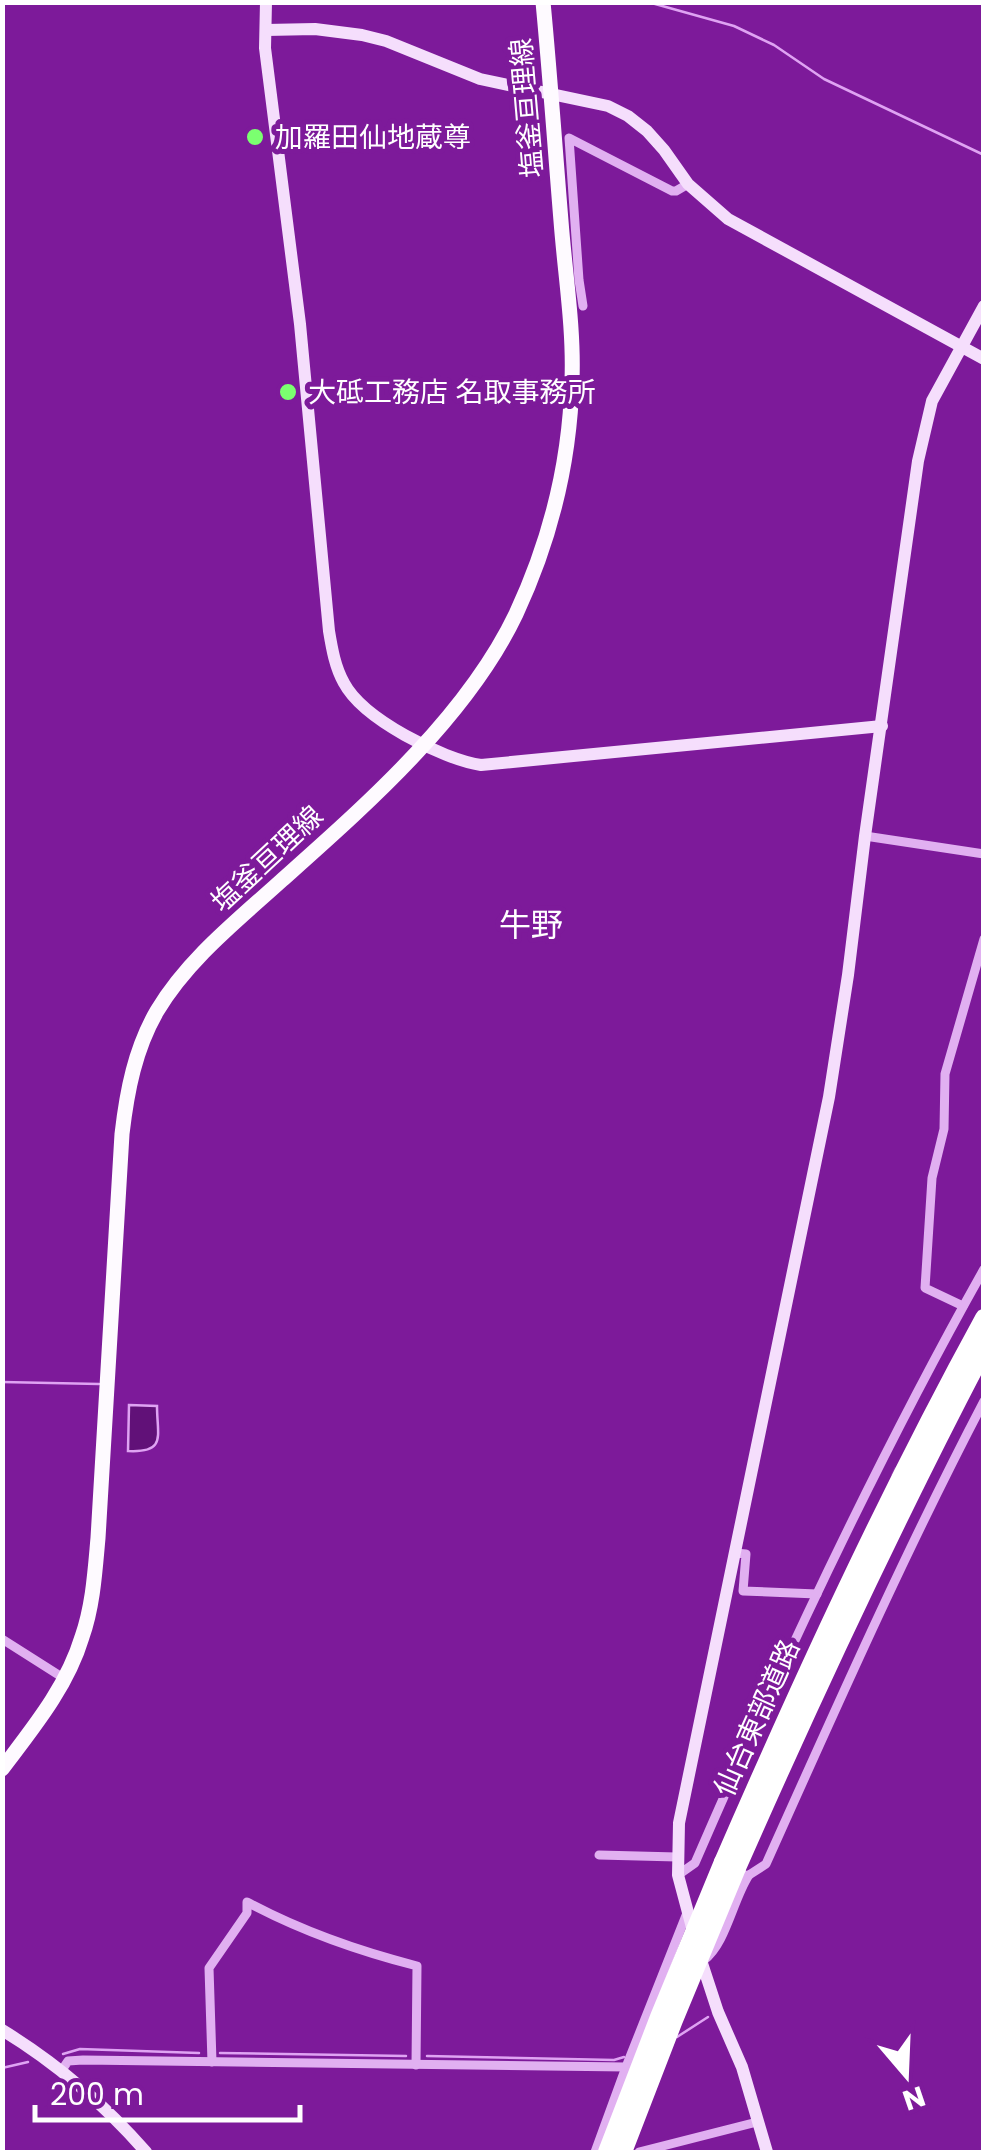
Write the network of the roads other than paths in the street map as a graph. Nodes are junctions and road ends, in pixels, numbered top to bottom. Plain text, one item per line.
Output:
1 (266, 2) edge
2 (543, 2) edge
3 (266, 30) junction
4 (551, 94) junction
5 (688, 184) junction
6 (583, 306) dead end
7 (984, 306) edge
8 (961, 347) junction
9 (984, 359) edge
10 (882, 726) junction
11 (424, 744) junction
12 (865, 836) junction
13 (984, 854) edge
14 (984, 939) edge
15 (979, 969) edge
16 (984, 1269) edge
17 (962, 1306) junction
18 (984, 1318) edge
19 (984, 1350) edge
20 (984, 1401) edge
21 (880, 1465) junction
22 (893, 1471) tunnel mouth
23 (926, 1486) tunnel mouth
24 (936, 1491) junction
25 (735, 1553) junction
26 (816, 1594) junction
27 (2, 1639) edge
28 (794, 1644) junction
29 (805, 1650) dead end
30 (65, 1679) junction
31 (2, 1769) edge
32 (599, 1855) dead end
33 (676, 1857) junction
34 (695, 1864) junction
35 (736, 1868) junction
36 (678, 1875) junction
37 (688, 1910) junction
38 (702, 1962) junction
39 (2, 2030) edge
40 (212, 2062) junction
41 (416, 2065) junction
42 (626, 2067) junction
43 (62, 2070) junction
44 (757, 2122) junction
45 (146, 2152) edge
46 (595, 2152) edge
47 (607, 2152) edge
48 (623, 2152) edge
49 (639, 2152) edge
50 (766, 2152) edge

1 - 3 street
2 - 4 main road, 塩釜亘理線
3 - 4 street
3 - 11 street
4 - 5 street
4 - 11 main road, 塩釜亘理線
5 - 6 street
5 - 8 street
7 - 8 street
8 - 9 street
8 - 10 street
10 - 11 street
10 - 12 street
11 - 30 main road, 塩釜亘理線
12 - 13 street
12 - 25 street
14 - 15 street
15 - 17 street
16 - 17 street
17 - 21 street
18 - 35 highway, 仙台東部道路
19 - 35 highway, 仙台東部道路
20 - 24 street
21 - 22 street
21 - 26 street
23 - 24 street
24 - 35 street
25 - 26 street
25 - 33 street
26 - 28 street
27 - 30 street
28 - 29 street
28 - 34 street
30 - 31 main road, 塩釜亘理線
32 - 33 street
33 - 36 street
34 - 35 street
34 - 36 street
35 - 38 street
35 - 47 highway, 仙台東部道路, bridge
35 - 48 highway, 仙台東部道路, bridge
36 - 37 street
37 - 38 street
37 - 42 street
38 - 44 street
39 - 43 street
40 - 41 street
40 - 41 street
40 - 43 street
41 - 42 street
42 - 46 street
43 - 45 street
44 - 49 street
44 - 50 street

